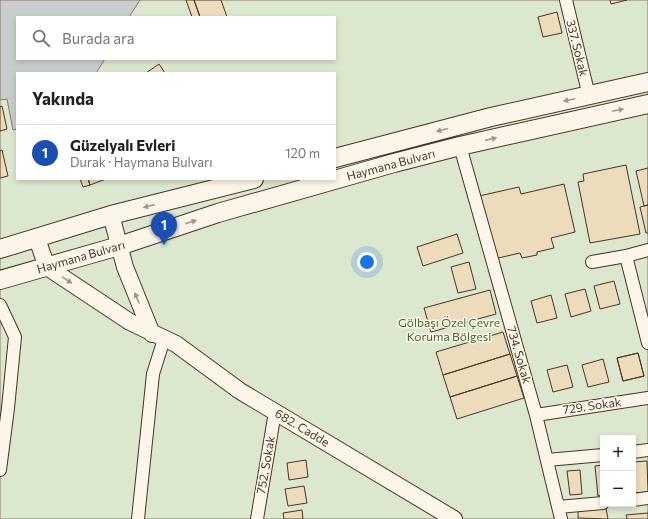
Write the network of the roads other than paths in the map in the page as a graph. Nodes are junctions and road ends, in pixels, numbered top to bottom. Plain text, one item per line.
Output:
1 (566, 0) edge
2 (648, 82) edge
3 (589, 96) junction
4 (648, 104) edge
5 (460, 146) junction
6 (336, 158) edge
7 (250, 180) edge
8 (111, 215) junction
9 (37, 239) junction
10 (119, 246) junction
11 (0, 249) edge
12 (648, 250) edge
13 (626, 256) junction
14 (592, 262) dead end
15 (47, 267) junction
16 (0, 280) edge
17 (0, 305) edge
18 (158, 336) junction
19 (648, 343) edge
20 (648, 398) edge
21 (275, 412) junction
22 (536, 414) junction
23 (648, 450) edge
24 (636, 452) edge
25 (600, 454) edge
26 (547, 460) junction
27 (0, 470) edge
28 (648, 498) edge
29 (636, 500) edge
30 (600, 504) edge
31 (560, 513) edge
32 (138, 519) edge
33 (257, 519) edge
34 (454, 519) edge

1 - 3 street, 337. Sokak
2 - 3 highway, Haymana Bulvarı
3 -> 6 highway, Haymana Bulvarı
5 -> 4 highway, Haymana Bulvarı
10 -> 5 highway, Haymana Bulvarı
5 - 22 street, 734. Sokak
7 -> 8 highway
8 - 9 highway
8 - 10 main road
9 - 11 highway
9 - 15 main road
10 - 15 highway, Haymana Bulvarı
18 -> 10 main road
12 - 13 street
13 - 14 street
13 - 19 street
15 - 16 highway, Haymana Bulvarı
15 -> 18 main road, 682. Cadde
17 - 27 street
18 - 21 main road, 682. Cadde
18 - 32 street
20 - 22 street, 729. Sokak
21 - 33 street, 752. Sokak
21 - 34 main road, 682. Cadde
22 - 26 street, 734. Sokak
23 - 24 street
25 - 26 street
26 - 31 street, 734. Sokak
28 - 29 street
30 - 31 street

